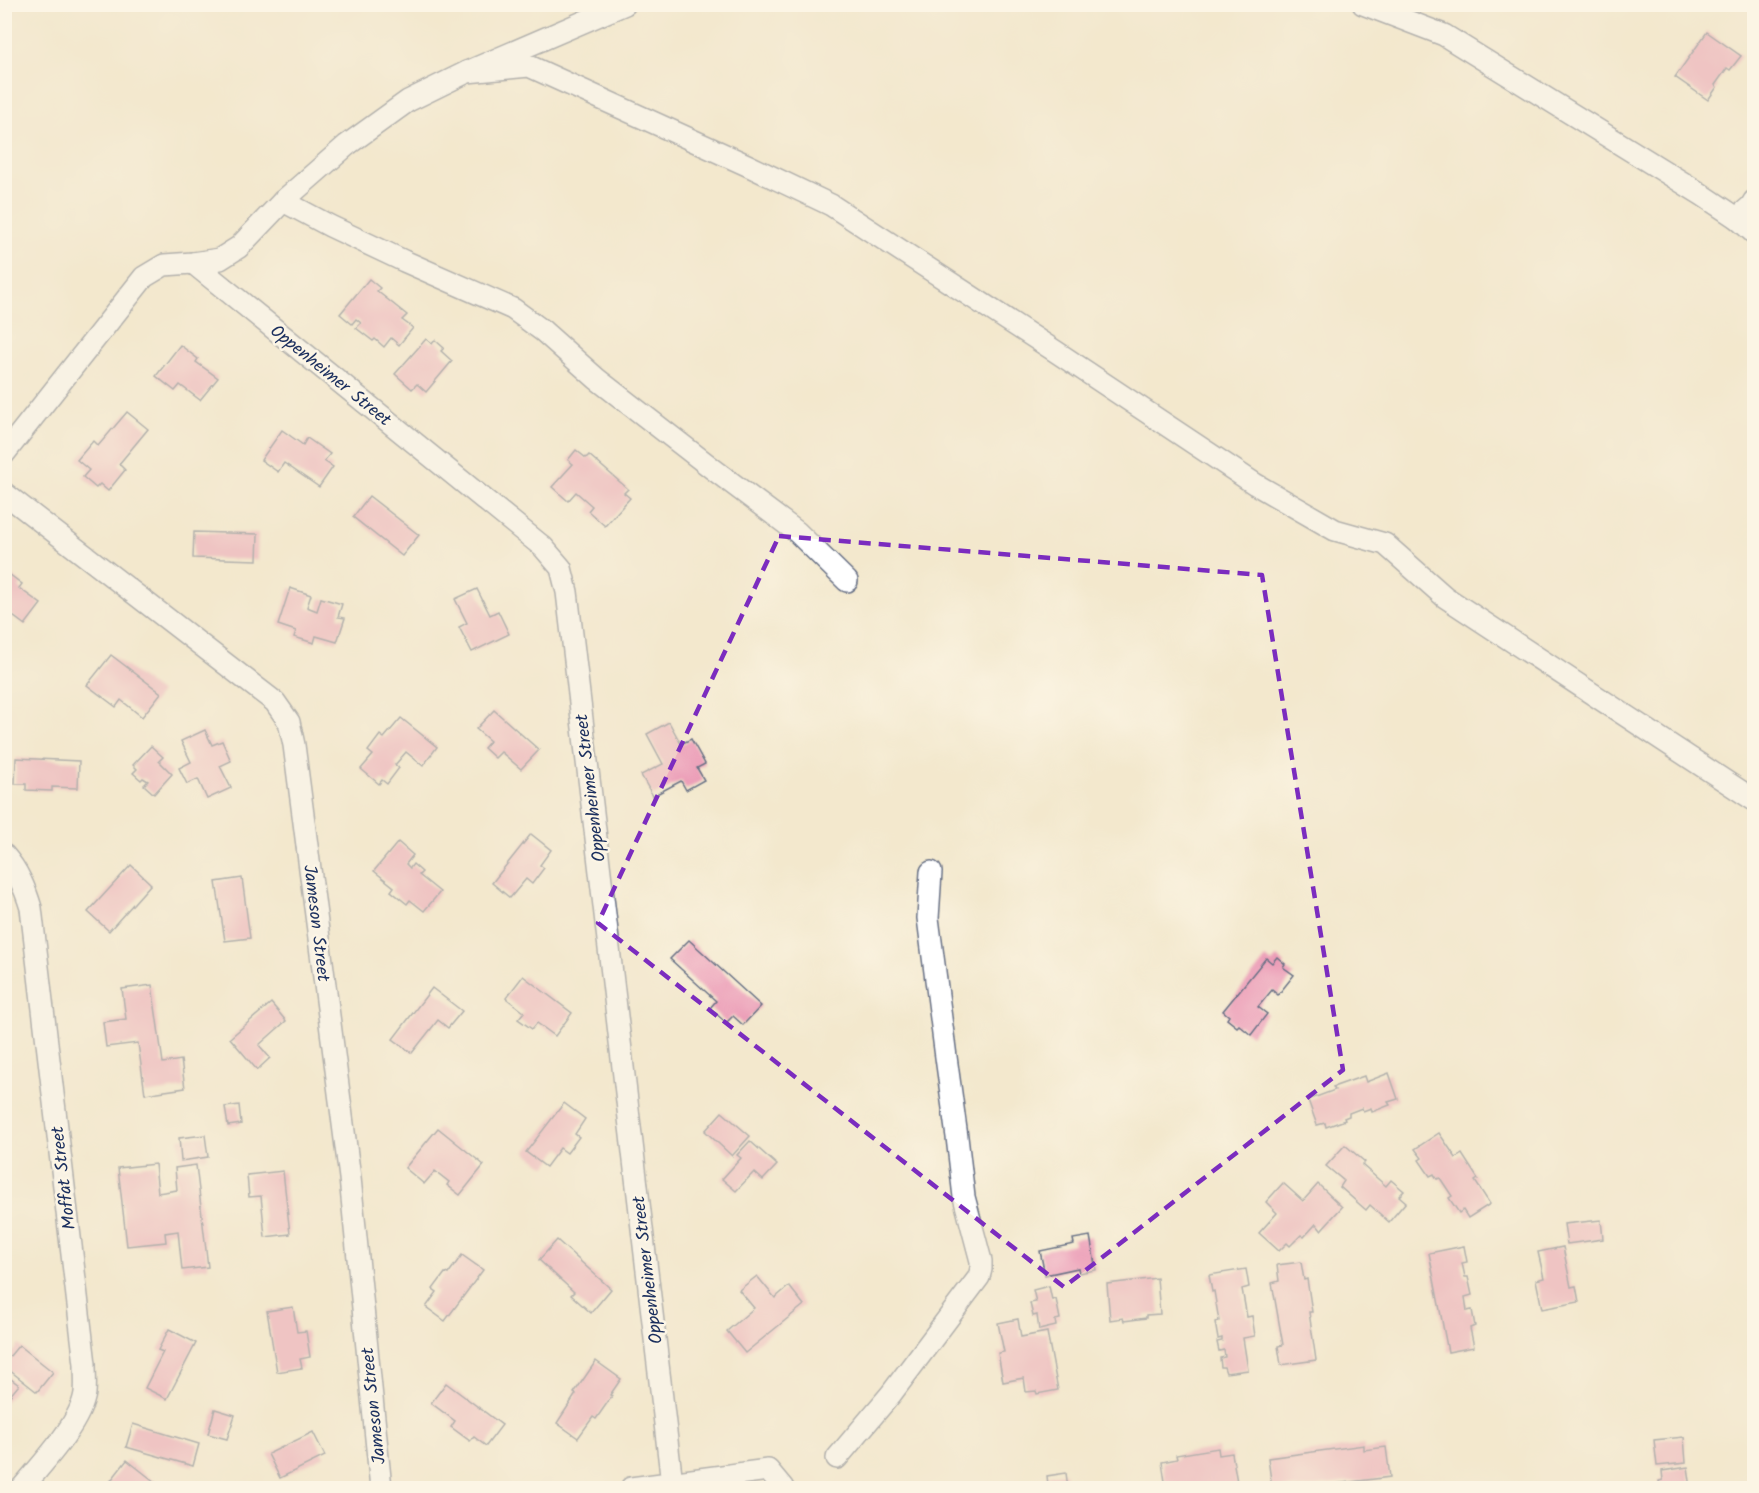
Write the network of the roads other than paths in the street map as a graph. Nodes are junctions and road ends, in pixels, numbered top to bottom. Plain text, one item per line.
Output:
1 (625, 4) edge
2 (1363, 4) edge
3 (467, 72) junction
4 (283, 201) junction
5 (1749, 208) edge
6 (1755, 233) edge
7 (193, 263) junction
8 (4, 454) edge
9 (4, 493) edge
10 (847, 581) dead end
11 (1755, 800) edge
12 (4, 855) edge
13 (931, 872) dead end
14 (837, 1458) dead end
15 (672, 1483) junction
16 (22, 1488) edge
17 (381, 1488) edge
18 (631, 1488) edge
19 (783, 1488) edge

1 - 3 street
2 - 5 street
3 - 4 street
3 - 11 street
4 - 7 street
4 - 10 street
5 - 6 street
7 - 8 street
7 - 15 street, Oppenheimer Street
9 - 17 street, Jameson Street
12 - 16 street, Moffat Street
13 - 14 street
15 - 18 street
15 - 19 street

